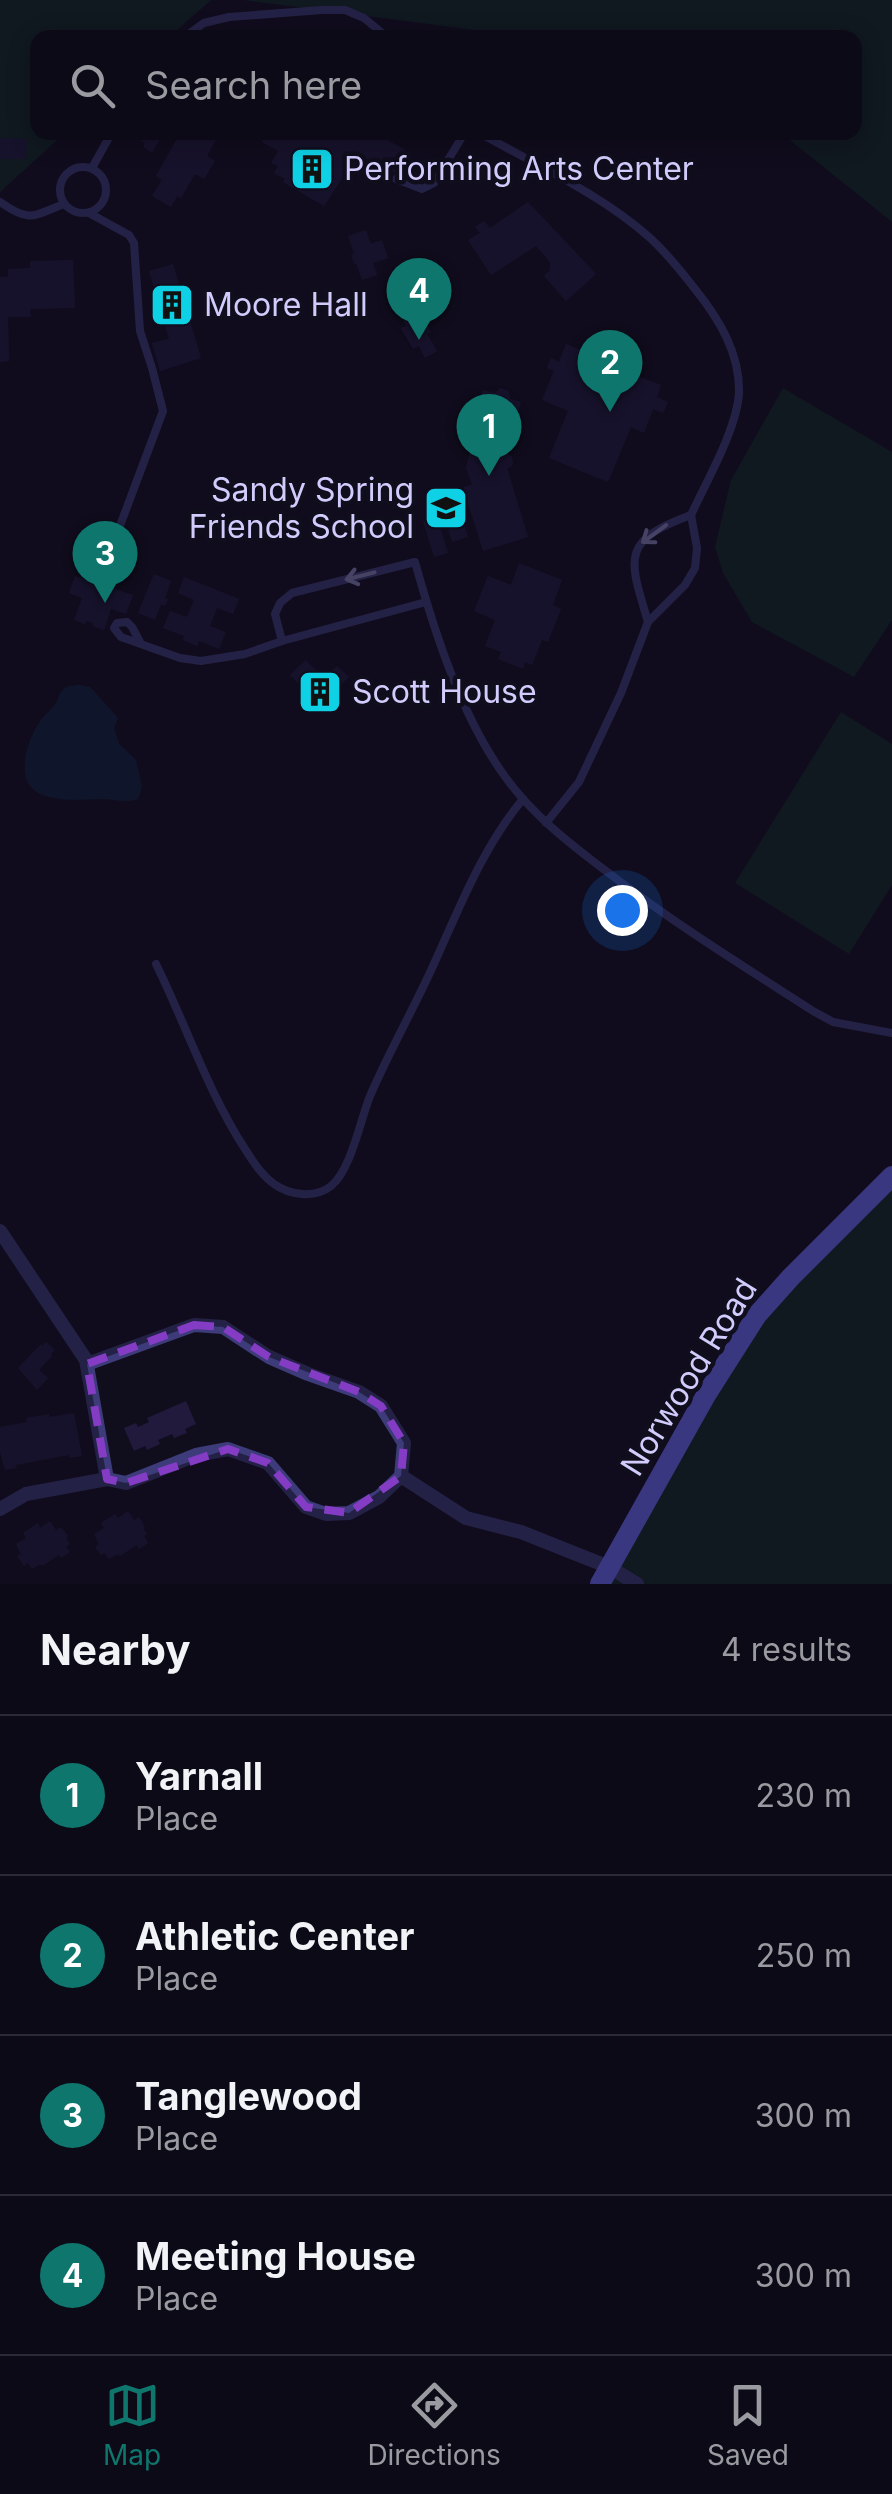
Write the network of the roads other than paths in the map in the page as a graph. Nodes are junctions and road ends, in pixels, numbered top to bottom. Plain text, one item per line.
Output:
1 (194, 30) edge
2 (378, 30) edge
3 (108, 140) edge
4 (460, 140) edge
5 (492, 140) edge
6 (92, 168) junction
7 (396, 179) dead end
8 (0, 202) edge
9 (64, 204) junction
10 (89, 213) junction
11 (691, 515) junction
12 (109, 555) dead end
13 (426, 602) junction
14 (648, 622) junction
15 (282, 641) junction
16 (140, 642) dead end
17 (523, 799) junction
18 (546, 823) junction
19 (156, 964) dead end
20 (892, 1033) edge
21 (892, 1176) edge
22 (0, 1231) edge
23 (87, 1364) junction
24 (402, 1476) junction
25 (107, 1480) junction
26 (0, 1510) edge
27 (605, 1576) edge
28 (637, 1584) edge

1 - 2 lane
3 - 6 lane
4 - 7 lane
5 - 11 lane
6 - 9 lane
6 - 10 lane
8 - 9 lane
9 - 10 lane
10 - 12 lane
11 - 14 lane
11 -> 14 lane
13 - 15 lane
13 -> 15 lane
13 - 17 lane
14 - 18 lane
15 - 16 lane
17 - 18 lane
17 - 19 lane
18 - 20 lane
21 - 27 main road, Norwood Road
22 - 23 street
23 - 24 street
23 - 25 street
24 - 25 street
24 - 27 street
25 - 26 street
27 - 28 street

